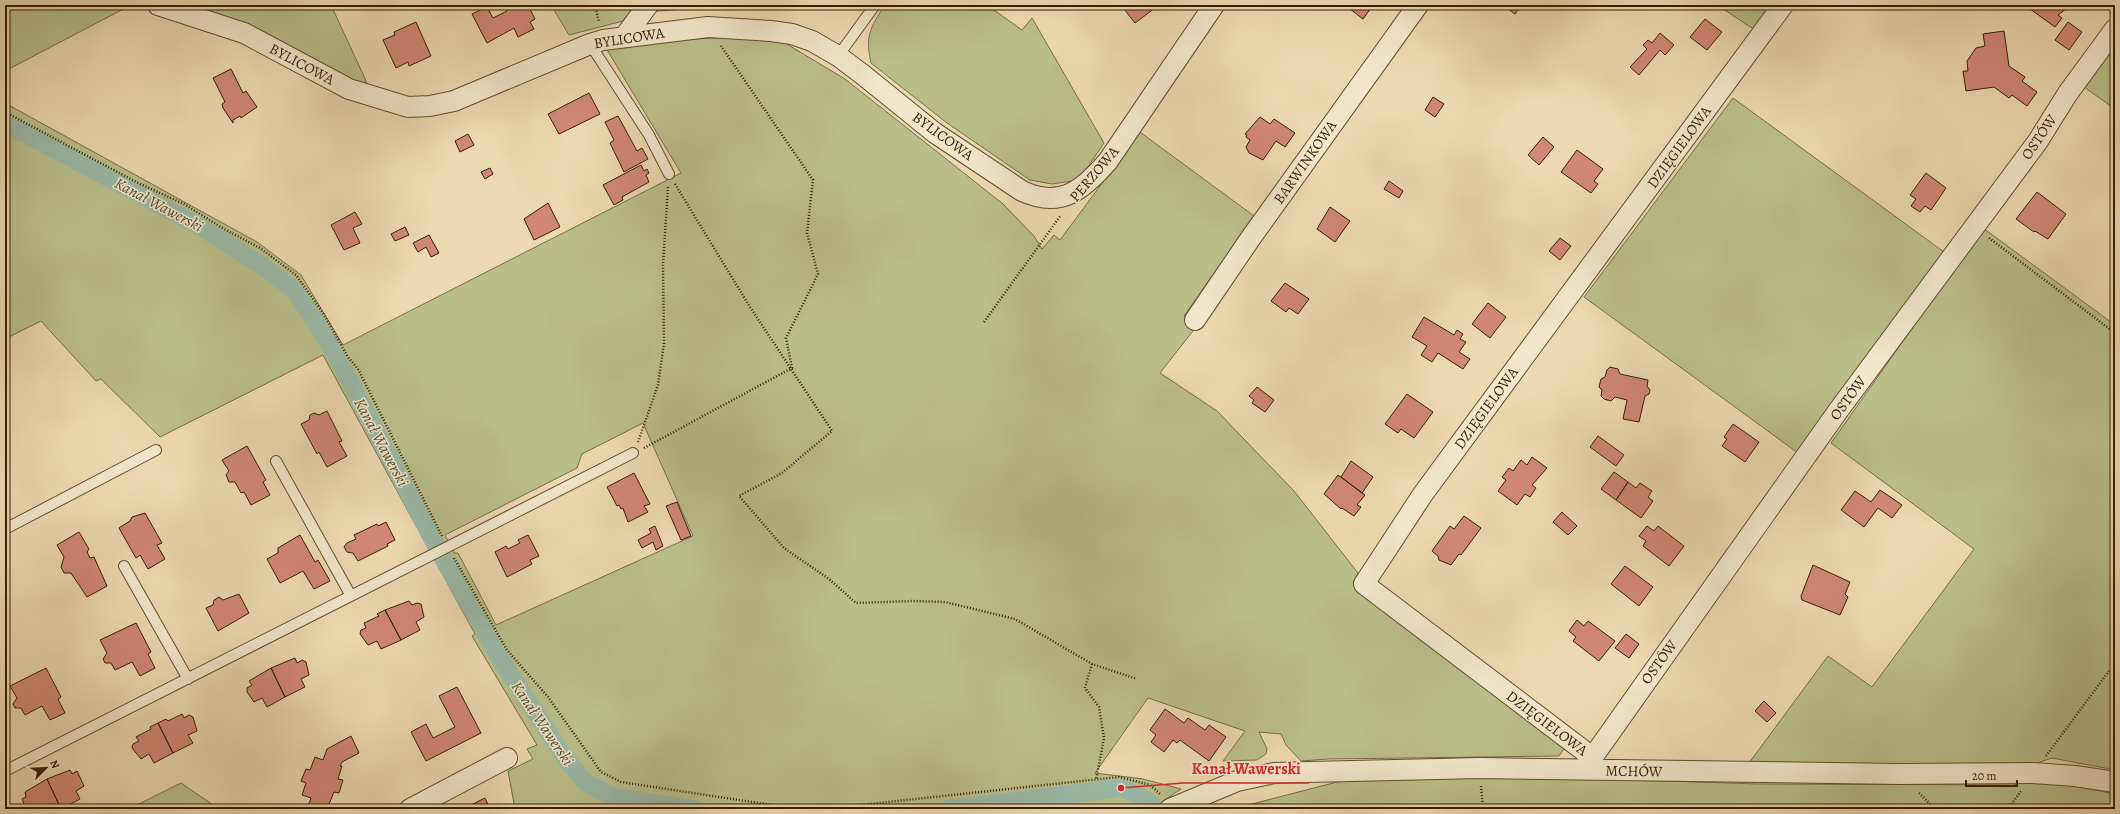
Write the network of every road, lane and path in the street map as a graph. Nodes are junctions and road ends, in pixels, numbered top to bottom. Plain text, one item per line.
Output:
1 (158, 5) edge
2 (648, 5) edge
3 (875, 5) edge
4 (1214, 5) edge
5 (1418, 5) edge
6 (1783, 5) edge
7 (708, 27) junction
8 (2115, 29) edge
9 (625, 36) junction
10 (590, 44) junction
11 (838, 56) junction
12 (5, 112) edge
13 (669, 174) junction
14 (1079, 189) joint
15 (1061, 214) dead end
16 (1975, 227) junction
17 (1195, 320) dead end
18 (984, 322) dead end
19 (2115, 333) edge
20 (792, 368) junction
21 (156, 450) dead end
22 (633, 453) junction
23 (276, 461) dead end
24 (5, 529) edge
25 (448, 548) junction
26 (124, 566) dead end
27 (351, 596) junction
28 (2115, 663) edge
29 (1092, 664) junction
30 (188, 679) junction
31 (1137, 679) dead end
32 (507, 758) dead end
33 (1588, 763) junction
34 (6, 768) edge
35 (1480, 768) junction
36 (2033, 773) junction
37 (1096, 780) junction
38 (2115, 782) edge
39 (1172, 808) edge
40 (410, 809) edge
41 (798, 809) edge
42 (823, 809) edge
43 (1483, 809) edge

1 - 10 street, BYLICOWA
2 - 9 street
3 - 11 lane
4 - 14 street, PERZOWA
5 - 17 street, BARWINKOWA
6 - 33 street, DZIĘGIELOWA
7 - 9 street, BYLICOWA
7 - 11 street, BYLICOWA
7 - 20 path
8 - 16 street, OSTÓW
9 - 10 street, BYLICOWA
10 - 13 lane
11 - 14 street, BYLICOWA
12 - 25 path
13 - 20 path
13 - 22 path
15 - 18 path, PERZOWA
16 - 19 path
16 - 33 street, OSTÓW
20 - 22 path
20 - 29 path
21 - 24 lane
22 - 25 lane
23 - 27 lane
25 - 27 lane
25 - 41 path
26 - 30 lane
27 - 30 lane
28 - 36 path
29 - 31 path
29 - 37 path
30 - 34 lane
32 - 40 street
33 - 35 street, MCHÓW
33 - 36 street, MCHÓW
35 - 39 street, MCHÓW
35 - 43 path
36 - 38 street, MCHÓW
37 - 39 path
37 - 42 path

